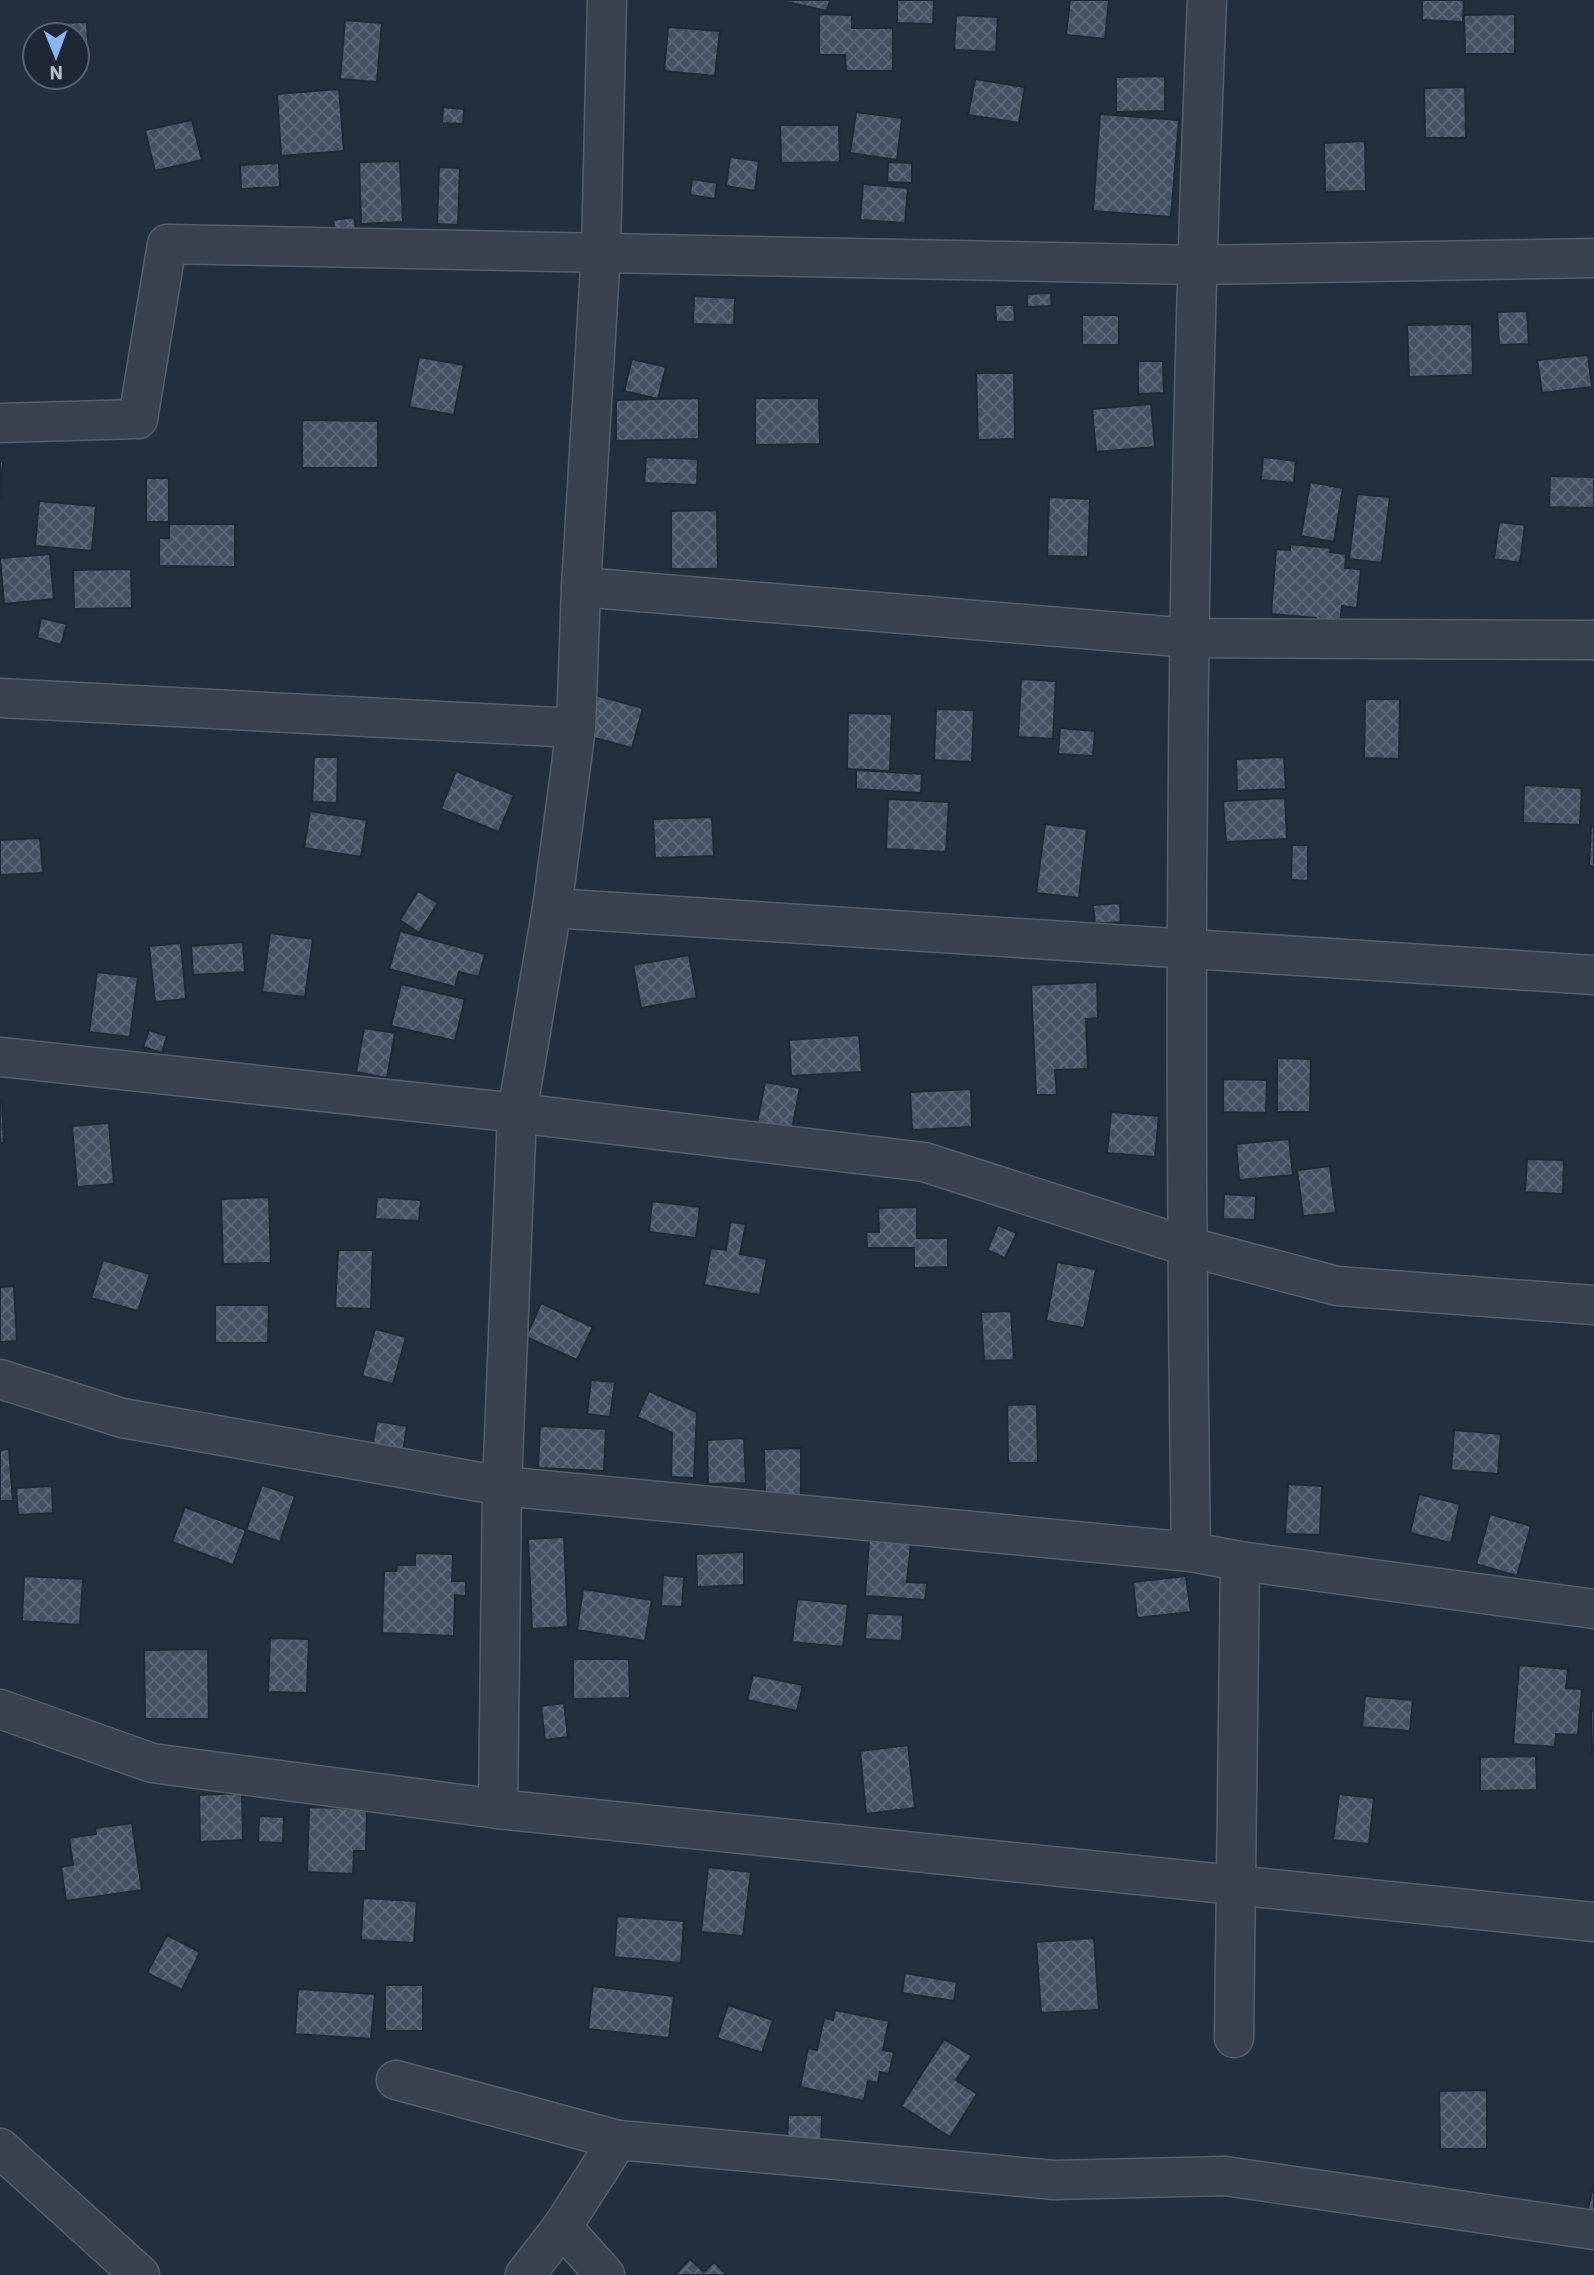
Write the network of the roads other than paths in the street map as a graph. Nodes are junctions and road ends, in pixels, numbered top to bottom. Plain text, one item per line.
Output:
1 (607, 0) edge
2 (1207, 0) edge
3 (601, 251) junction
4 (1594, 258) edge
5 (1196, 265) junction
6 (0, 423) edge
7 (581, 587) junction
8 (1190, 638) junction
9 (1594, 640) edge
10 (0, 698) edge
11 (576, 728) junction
12 (552, 908) junction
13 (1188, 947) junction
14 (1594, 975) edge
15 (0, 1057) edge
16 (517, 1113) junction
17 (1186, 1246) junction
18 (1594, 1304) edge
19 (0, 1379) edge
20 (502, 1486) junction
21 (1191, 1552) junction
22 (1240, 1562) junction
23 (1594, 1609) edge
24 (0, 1709) edge
25 (498, 1809) junction
26 (1236, 1884) junction
27 (1594, 1922) edge
28 (1234, 2038) dead end
29 (397, 2080) dead end
30 (618, 2140) junction
31 (0, 2148) edge
32 (562, 2227) junction
33 (1594, 2230) edge
34 (140, 2275) edge
35 (526, 2275) edge
36 (605, 2275) edge

1 - 3 street
2 - 5 street
3 - 5 street
3 - 6 street
3 - 7 street
4 - 5 street
5 - 8 street
7 - 8 street
7 - 11 street
8 - 9 street
8 - 13 street
10 - 11 street
11 - 12 street
12 - 13 street
12 - 16 street
13 - 14 street
13 - 17 street
15 - 16 street
16 - 17 street
16 - 20 street
17 - 18 street
17 - 21 street
19 - 20 street
20 - 21 street
20 - 25 street
21 - 22 street
22 - 23 street
22 - 26 street
24 - 25 street
25 - 26 street
26 - 27 street
26 - 28 street
29 - 30 street
30 - 32 street
30 - 33 street
31 - 34 street
32 - 35 street
32 - 36 street

